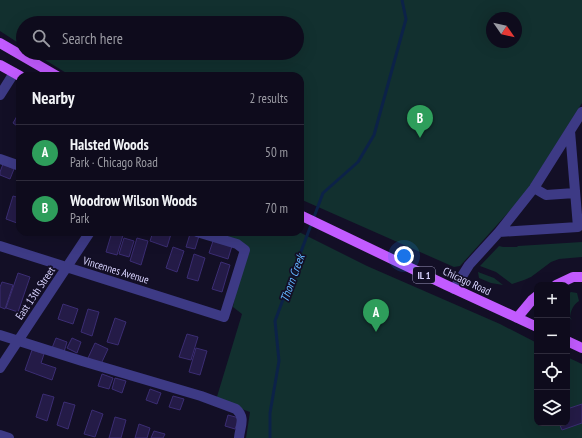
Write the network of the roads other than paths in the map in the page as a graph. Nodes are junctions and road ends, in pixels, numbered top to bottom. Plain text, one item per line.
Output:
1 (0, 43) edge
2 (16, 52) edge
3 (29, 60) edge
4 (0, 65) edge
5 (50, 72) edge
6 (16, 74) edge
7 (16, 76) edge
8 (1, 90) edge
9 (582, 112) edge
10 (570, 131) junction
11 (0, 159) edge
12 (16, 165) edge
13 (534, 188) junction
14 (575, 193) junction
15 (304, 217) edge
16 (499, 232) junction
17 (87, 236) edge
18 (210, 236) edge
19 (0, 246) edge
20 (66, 267) junction
21 (582, 276) edge
22 (562, 282) edge
23 (454, 289) junction
24 (534, 298) edge
25 (517, 318) junction
26 (534, 326) edge
27 (0, 335) edge
28 (18, 341) junction
29 (570, 342) edge
30 (582, 348) edge
31 (0, 368) edge
32 (0, 435) edge
33 (10, 438) edge
34 (239, 438) edge

1 - 2 main road
3 - 5 main road
4 - 6 main road
7 - 8 street
9 - 10 street
10 - 13 street
10 - 14 street
11 - 12 street
13 - 14 street
13 - 16 street
14 - 16 street
15 - 23 main road, Chicago Road / IL 1
16 - 23 street
17 - 20 street, East 13th Street
18 - 20 street, Vincennes Avenue
19 - 20 street, Vincennes Avenue
20 - 28 street, East 13th Street
21 - 22 main road
23 - 25 main road, Chicago Road / IL 1
24 - 25 main road
25 - 26 main road, Chicago Road / IL 1
27 - 28 street
28 - 31 street, East 13th Street
28 - 34 street
29 - 30 main road
32 - 33 street

